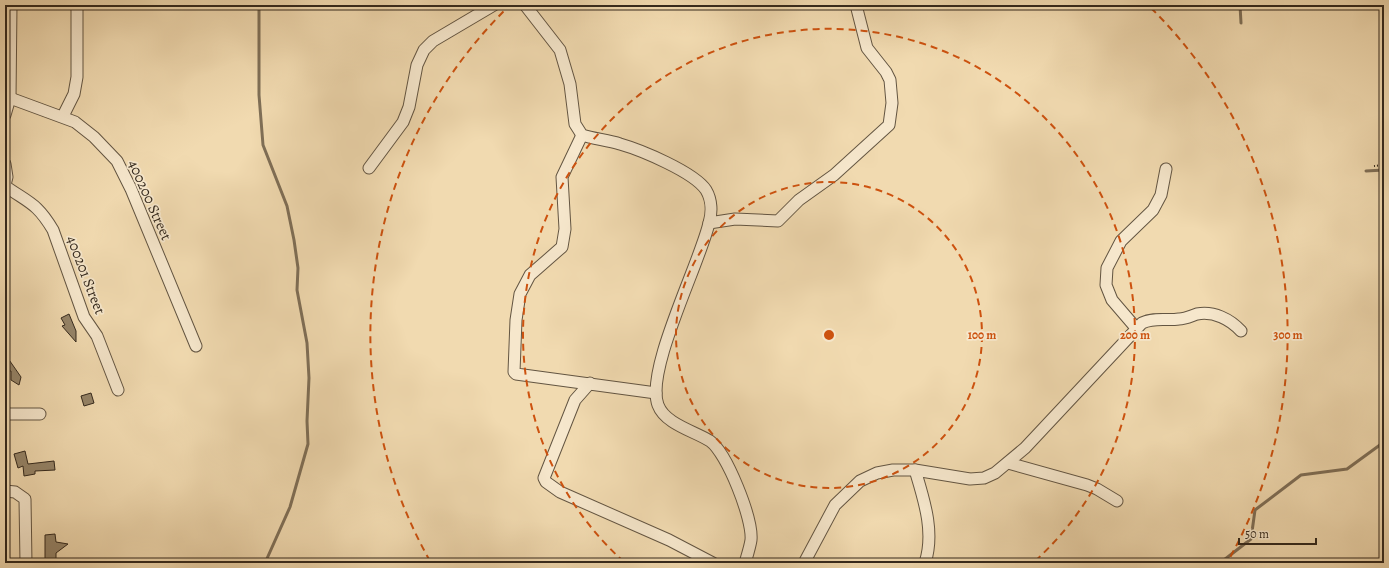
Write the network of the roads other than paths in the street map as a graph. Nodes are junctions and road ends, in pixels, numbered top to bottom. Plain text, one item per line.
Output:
1 (11, 5) edge
2 (77, 5) edge
3 (494, 5) edge
4 (525, 5) edge
5 (856, 5) edge
6 (10, 98) junction
7 (5, 115) edge
8 (63, 116) junction
9 (582, 135) junction
10 (5, 164) edge
11 (369, 168) dead end
12 (1166, 169) dead end
13 (5, 186) edge
14 (709, 223) junction
15 (1136, 328) junction
16 (1241, 330) dead end
17 (196, 346) dead end
18 (590, 383) junction
19 (118, 390) dead end
20 (656, 393) junction
21 (5, 414) edge
22 (40, 414) dead end
23 (1008, 463) junction
24 (915, 470) junction
25 (5, 491) edge
26 (1117, 501) dead end
27 (26, 563) edge
28 (713, 563) edge
29 (745, 563) edge
30 (804, 563) edge
31 (925, 563) edge

1 - 6 street
2 - 8 street
3 - 11 street
4 - 9 street
5 - 14 street
6 - 7 street
6 - 8 street, 400200 Street
8 - 17 street, 400200 Street
9 - 14 street
9 - 18 street
10 - 13 street
12 - 15 street
13 - 19 street, 400201 Street
14 - 20 street
15 - 16 street
15 - 23 street
18 - 20 street
18 - 28 street
20 - 29 street
21 - 22 street
23 - 24 street
23 - 26 street
24 - 30 street
24 - 31 street
25 - 27 street

